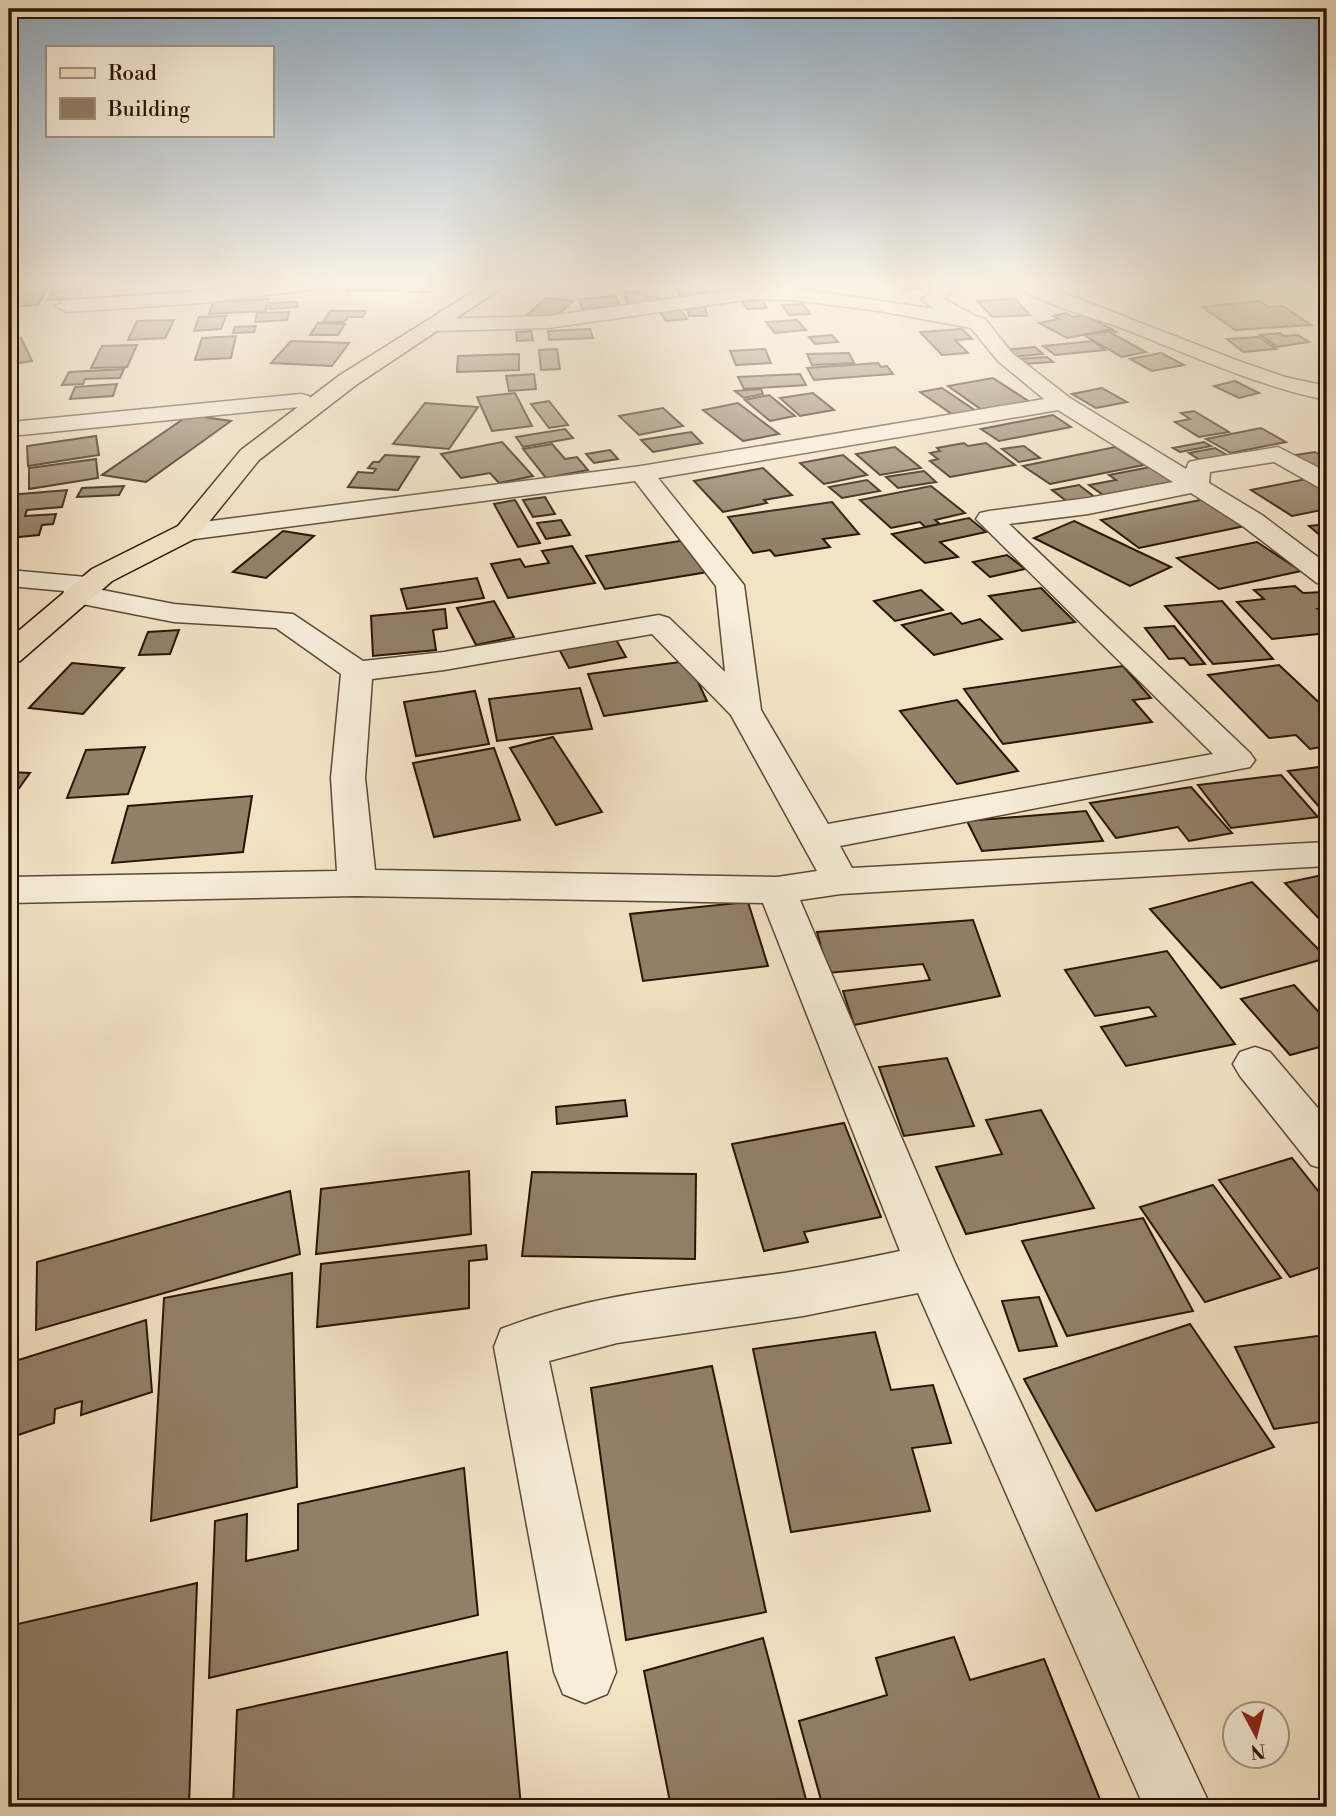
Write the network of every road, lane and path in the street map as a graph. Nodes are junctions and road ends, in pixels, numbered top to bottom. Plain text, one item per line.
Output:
1 (350, 368) edge
2 (368, 368) edge
3 (1018, 368) edge
4 (1240, 368) edge
5 (1327, 393) edge
6 (301, 401) junction
7 (1062, 403) junction
8 (21, 428) dead end
9 (641, 473) junction
10 (1327, 482) edge
11 (1196, 485) junction
12 (187, 532) junction
13 (1322, 568) edge
14 (9, 578) edge
15 (81, 589) junction
16 (9, 624) edge
17 (9, 655) edge
18 (358, 671) junction
19 (745, 710) junction
20 (818, 838) junction
21 (1327, 854) edge
22 (841, 881) junction
23 (357, 883) junction
24 (9, 890) edge
25 (777, 890) junction
26 (1255, 1064) dead end
27 (1327, 1152) edge
28 (932, 1268) junction
29 (585, 1672) dead end
30 (1178, 1807) edge

1 - 6 main road
2 - 12 main road
3 - 7 street
4 - 5 street
6 - 8 street
6 - 15 main road
7 - 9 street
7 - 11 street
9 - 12 street
9 - 19 street
10 - 11 street
11 - 13 street
11 - 20 street
12 - 15 main road
14 - 15 street
15 - 16 main road
15 - 17 main road
15 - 18 street
18 - 19 street
18 - 23 street
19 - 20 street
20 - 22 street
21 - 22 street
22 - 25 street
23 - 24 street
23 - 25 street
25 - 28 street
26 - 27 street
28 - 29 street
28 - 30 street

